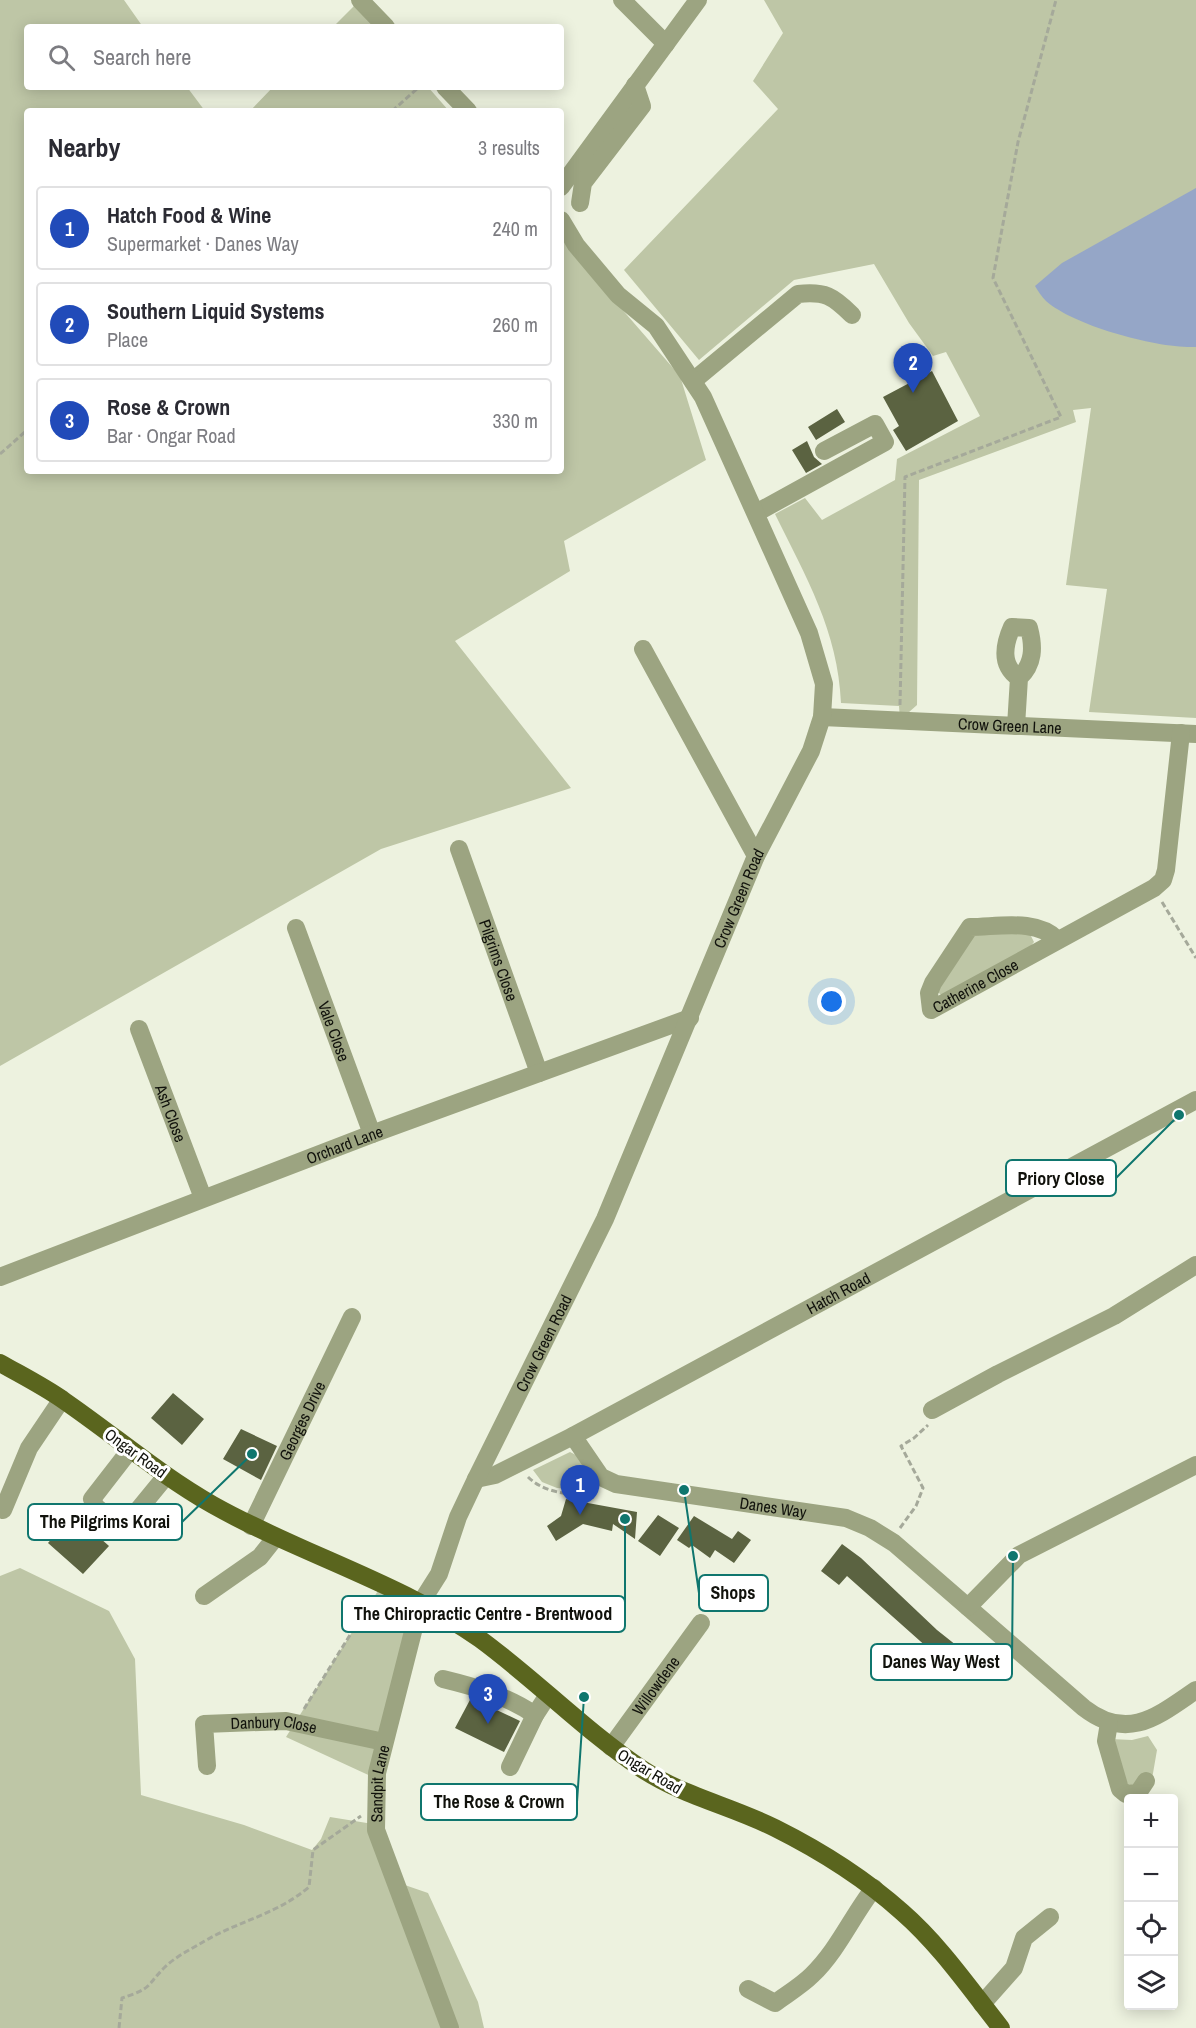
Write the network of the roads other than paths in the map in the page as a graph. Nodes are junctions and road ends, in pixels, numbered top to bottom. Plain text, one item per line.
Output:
1 (360, 0) edge
2 (622, 0) edge
3 (698, 0) edge
4 (383, 24) edge
5 (666, 44) junction
6 (635, 85) junction
7 (448, 90) edge
8 (465, 108) edge
9 (564, 183) edge
10 (580, 203) dead end
11 (564, 225) edge
12 (852, 315) dead end
13 (693, 381) junction
14 (824, 451) dead end
15 (756, 513) junction
16 (643, 649) dead end
17 (1019, 678) dead end
18 (822, 717) junction
19 (1016, 726) junction
20 (1188, 734) edge
21 (459, 849) dead end
22 (756, 856) junction
23 (296, 928) dead end
24 (1058, 940) junction
25 (690, 1018) junction
26 (139, 1029) dead end
27 (539, 1073) junction
28 (1196, 1100) edge
29 (372, 1134) junction
30 (203, 1198) junction
31 (1196, 1265) edge
32 (0, 1277) edge
33 (352, 1317) dead end
34 (0, 1364) edge
35 (62, 1400) junction
36 (932, 1410) road end
37 (573, 1436) junction
38 (130, 1450) junction
39 (1196, 1465) edge
40 (166, 1476) junction
41 (476, 1479) junction
42 (3, 1510) dead end
43 (251, 1526) junction
44 (275, 1538) junction
45 (204, 1596) dead end
46 (420, 1604) junction
47 (968, 1607) junction
48 (701, 1623) dead end
49 (443, 1679) dead end
50 (1196, 1690) edge
51 (548, 1695) junction
52 (535, 1715) junction
53 (1109, 1723) junction
54 (384, 1742) junction
55 (611, 1747) junction
56 (207, 1766) dead end
57 (510, 1767) dead end
58 (1146, 1781) dead end
59 (874, 1888) junction
60 (1050, 1917) dead end
61 (748, 1989) dead end
62 (982, 2004) junction
63 (450, 2028) edge
64 (1001, 2028) edge

1 - 4 street
2 - 5 street
3 - 5 street
5 - 6 street
6 - 9 street
6 - 10 street
7 - 8 street
11 - 13 street, Crow Green Road
12 - 13 street
13 - 15 street, Crow Green Road
14 - 15 street
15 - 18 street, Crow Green Road
16 - 22 street
17 - 19 street
18 - 19 street, Crow Green Lane
18 - 22 street, Crow Green Road
19 - 20 street, Crow Green Lane
20 - 24 street, Catherine Close
21 - 27 street, Pilgrims Close
22 - 25 street, Crow Green Road
23 - 29 street, Vale Close
24 - 24 street, Catherine Close
25 - 27 street, Orchard Lane
25 - 41 street, Crow Green Road
26 - 30 street, Ash Close
27 - 29 street, Orchard Lane
28 - 37 street, Hatch Road
29 - 30 street, Orchard Lane
30 - 32 street, Orchard Lane
31 - 36 street
33 - 43 street, Georges Drive
34 - 35 main road, Ongar Road
35 - 38 main road, Ongar Road
35 - 42 street
37 - 41 street, Hatch Road
37 - 47 street, Danes Way
38 - 40 main road, Ongar Road
38 - 40 street
39 - 47 street
40 - 43 main road, Ongar Road
41 - 46 street, Crow Green Road
43 - 44 main road, Ongar Road
44 - 45 street
44 - 46 main road, Ongar Road
46 - 51 main road, Ongar Road
46 - 54 street, Sandpit Lane
47 - 53 street, Danes Way
48 - 55 street, Willowdene
49 - 52 street
50 - 53 street
51 - 52 street
51 - 55 main road, Ongar Road
52 - 57 street
53 - 58 street
54 - 56 street, Danbury Close
54 - 63 street, Sandpit Lane
55 - 59 main road, Ongar Road
59 - 61 street
59 - 62 main road, Ongar Road
60 - 62 street
62 - 64 main road, Ongar Road

